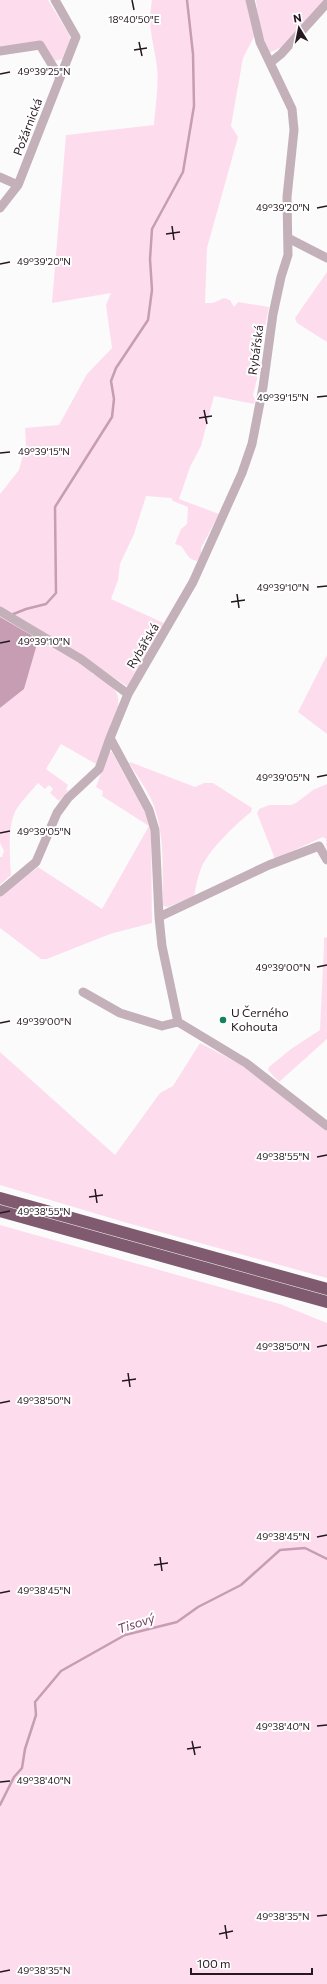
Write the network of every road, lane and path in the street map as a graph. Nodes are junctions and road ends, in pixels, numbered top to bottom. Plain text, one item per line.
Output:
1 (56, 0) edge
2 (250, 0) edge
3 (327, 3) edge
4 (0, 51) edge
5 (271, 62) junction
6 (60, 78) junction
7 (0, 178) edge
8 (18, 185) junction
9 (0, 208) edge
10 (288, 238) junction
11 (327, 258) edge
12 (0, 611) edge
13 (128, 694) junction
14 (110, 738) junction
15 (327, 860) edge
16 (0, 892) edge
17 (158, 916) junction
18 (83, 992) dead end
19 (178, 1022) junction
20 (327, 1126) edge
21 (0, 1198) edge
22 (0, 1211) edge
23 (327, 1289) edge
24 (327, 1302) edge

1 - 6 street, Požárnická
2 - 5 street, Rybářská
3 - 5 street
4 - 6 street
5 - 10 street, Rybářská
6 - 8 street, Požárnická
7 - 8 street
8 - 9 street, Požárnická
10 - 11 street
10 - 13 street, Rybářská
12 - 13 street
13 - 14 street, Rybářská
14 - 16 street, Rybářská
14 - 17 street
15 - 17 street
17 - 19 street
18 - 19 street
19 - 20 street
21 - 23 highway
22 - 24 highway

